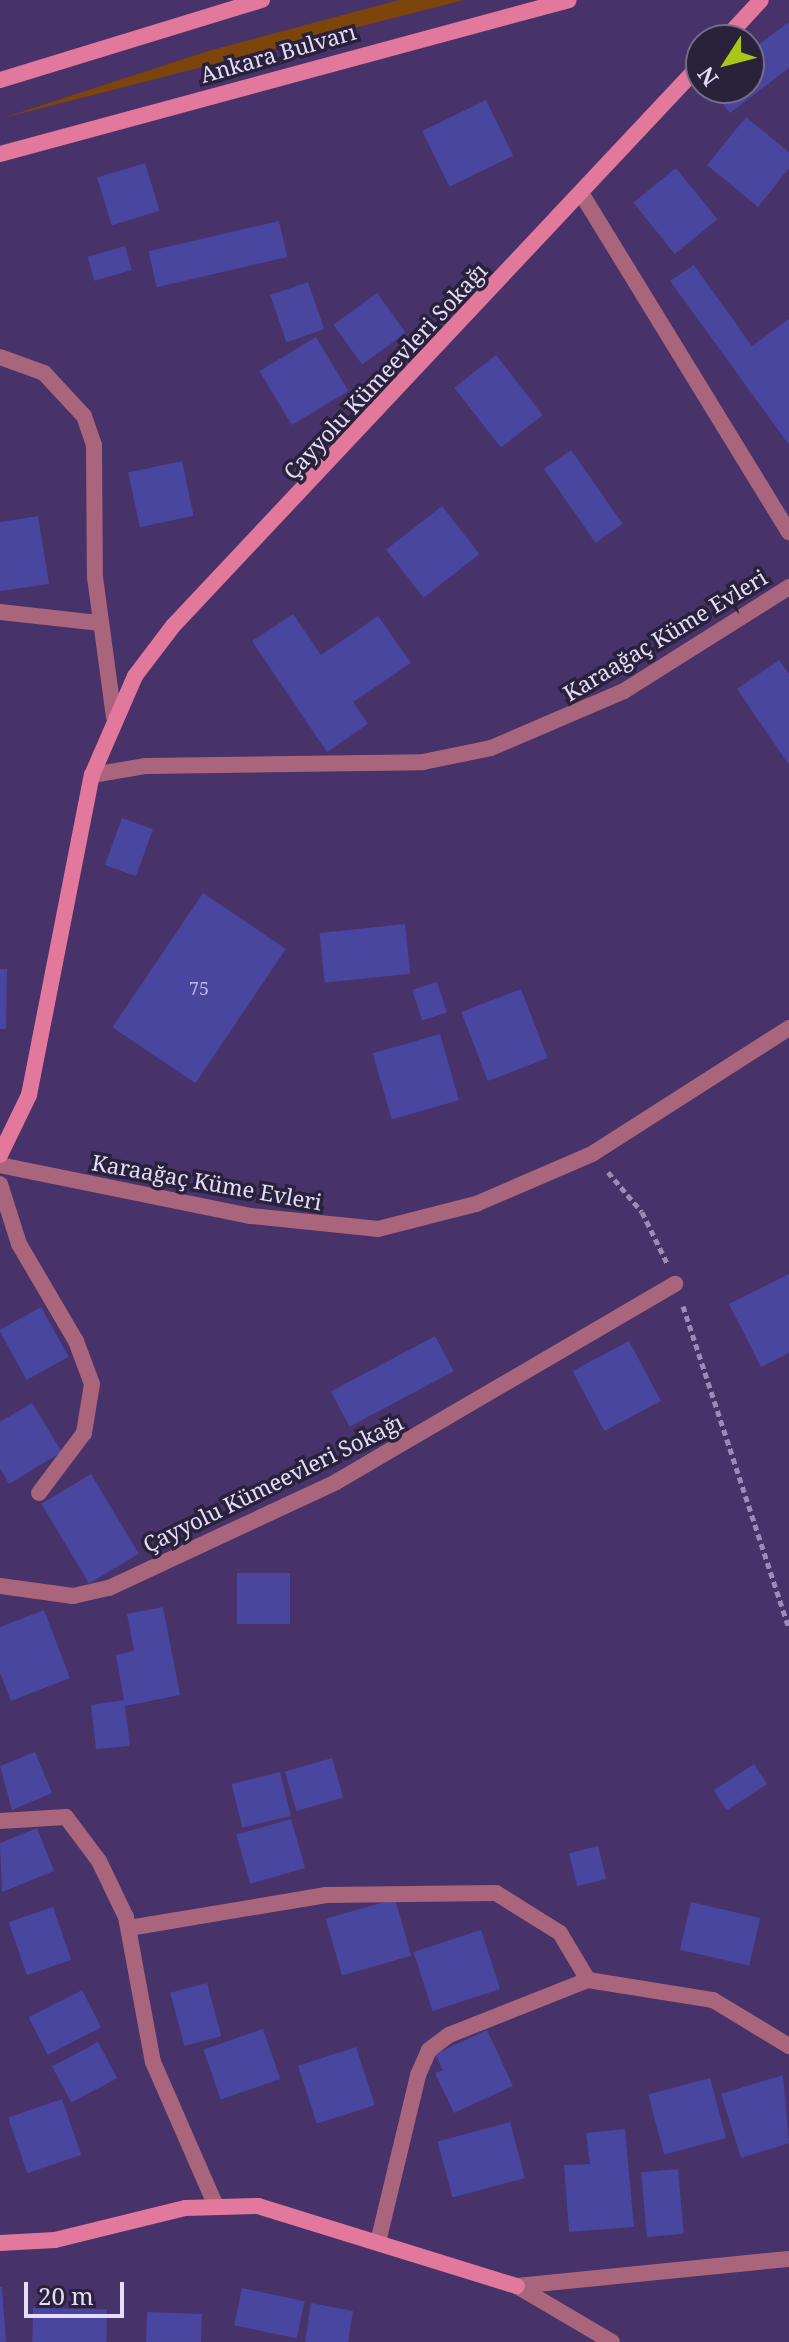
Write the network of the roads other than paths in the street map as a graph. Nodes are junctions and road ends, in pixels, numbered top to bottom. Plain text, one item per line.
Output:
1 (262, 0) edge
2 (569, 0) edge
3 (761, 0) edge
4 (739, 24) edge
5 (0, 80) edge
6 (685, 81) edge
7 (0, 154) edge
8 (581, 193) junction
9 (0, 357) edge
10 (789, 532) edge
11 (789, 587) edge
12 (0, 612) edge
13 (100, 623) junction
14 (114, 717) junction
15 (92, 775) junction
16 (789, 1028) edge
17 (0, 1155) edge
18 (0, 1165) edge
19 (0, 1184) edge
20 (675, 1284) road end
21 (39, 1493) dead end
22 (0, 1586) edge
23 (0, 1821) edge
24 (129, 1928) junction
25 (588, 1980) junction
26 (789, 2046) edge
27 (216, 2206) junction
28 (379, 2238) junction
29 (0, 2243) edge
30 (789, 2259) edge
31 (517, 2286) junction
32 (612, 2342) edge

1 - 5 street
2 - 7 street, Ankara Bulvarı
3 - 4 street
6 - 8 street, Çayyolu Kümeevleri Sokağı
8 - 10 street
8 - 14 street, Çayyolu Kümeevleri Sokağı
9 - 13 street, Çayyolu Kümeevleri Sokağı
11 - 15 street, Karaağaç Küme Evleri
12 - 13 street
13 - 14 street, Çayyolu Kümeevleri Sokağı
14 - 15 street, Çayyolu Kümeevleri Sokağı
15 - 17 street, Çayyolu Kümeevleri Sokağı
16 - 18 street, Karaağaç Küme Evleri
19 - 21 street
20 - 22 street, Çayyolu Kümeevleri Sokağı
23 - 24 street
24 - 25 street
24 - 27 street
25 - 26 street
25 - 28 street
27 - 28 street
27 - 29 street
28 - 31 street
30 - 31 street
31 - 32 street

